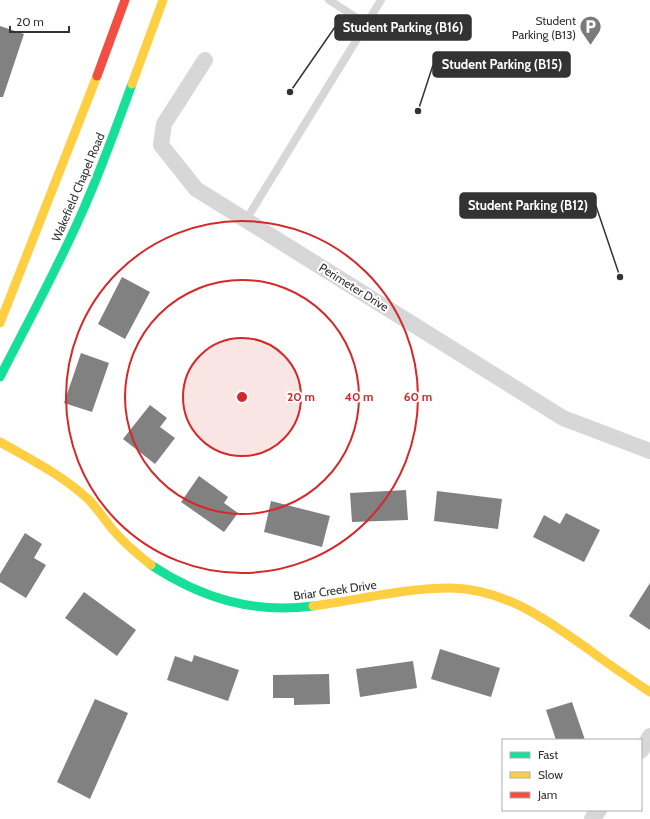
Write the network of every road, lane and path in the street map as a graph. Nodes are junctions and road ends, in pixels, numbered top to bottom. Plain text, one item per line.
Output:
1 (125, 0) edge
2 (163, 0) edge
3 (329, 0) edge
4 (381, 0) edge
5 (366, 24) junction
6 (205, 60) dead end
7 (246, 220) junction
8 (0, 323) edge
9 (0, 377) edge
10 (0, 442) edge
11 (650, 451) edge
12 (650, 692) edge
13 (650, 736) edge
14 (642, 749) edge
15 (599, 811) edge
16 (592, 819) edge

1 - 8 main road, Wakefield Chapel Road
2 - 9 main road, Wakefield Chapel Road
3 - 5 lane
4 - 5 lane
5 - 7 lane
6 - 7 street, Perimeter Drive
7 - 11 street, Perimeter Drive
10 - 12 main road, Briar Creek Drive
13 - 14 street
15 - 16 street

